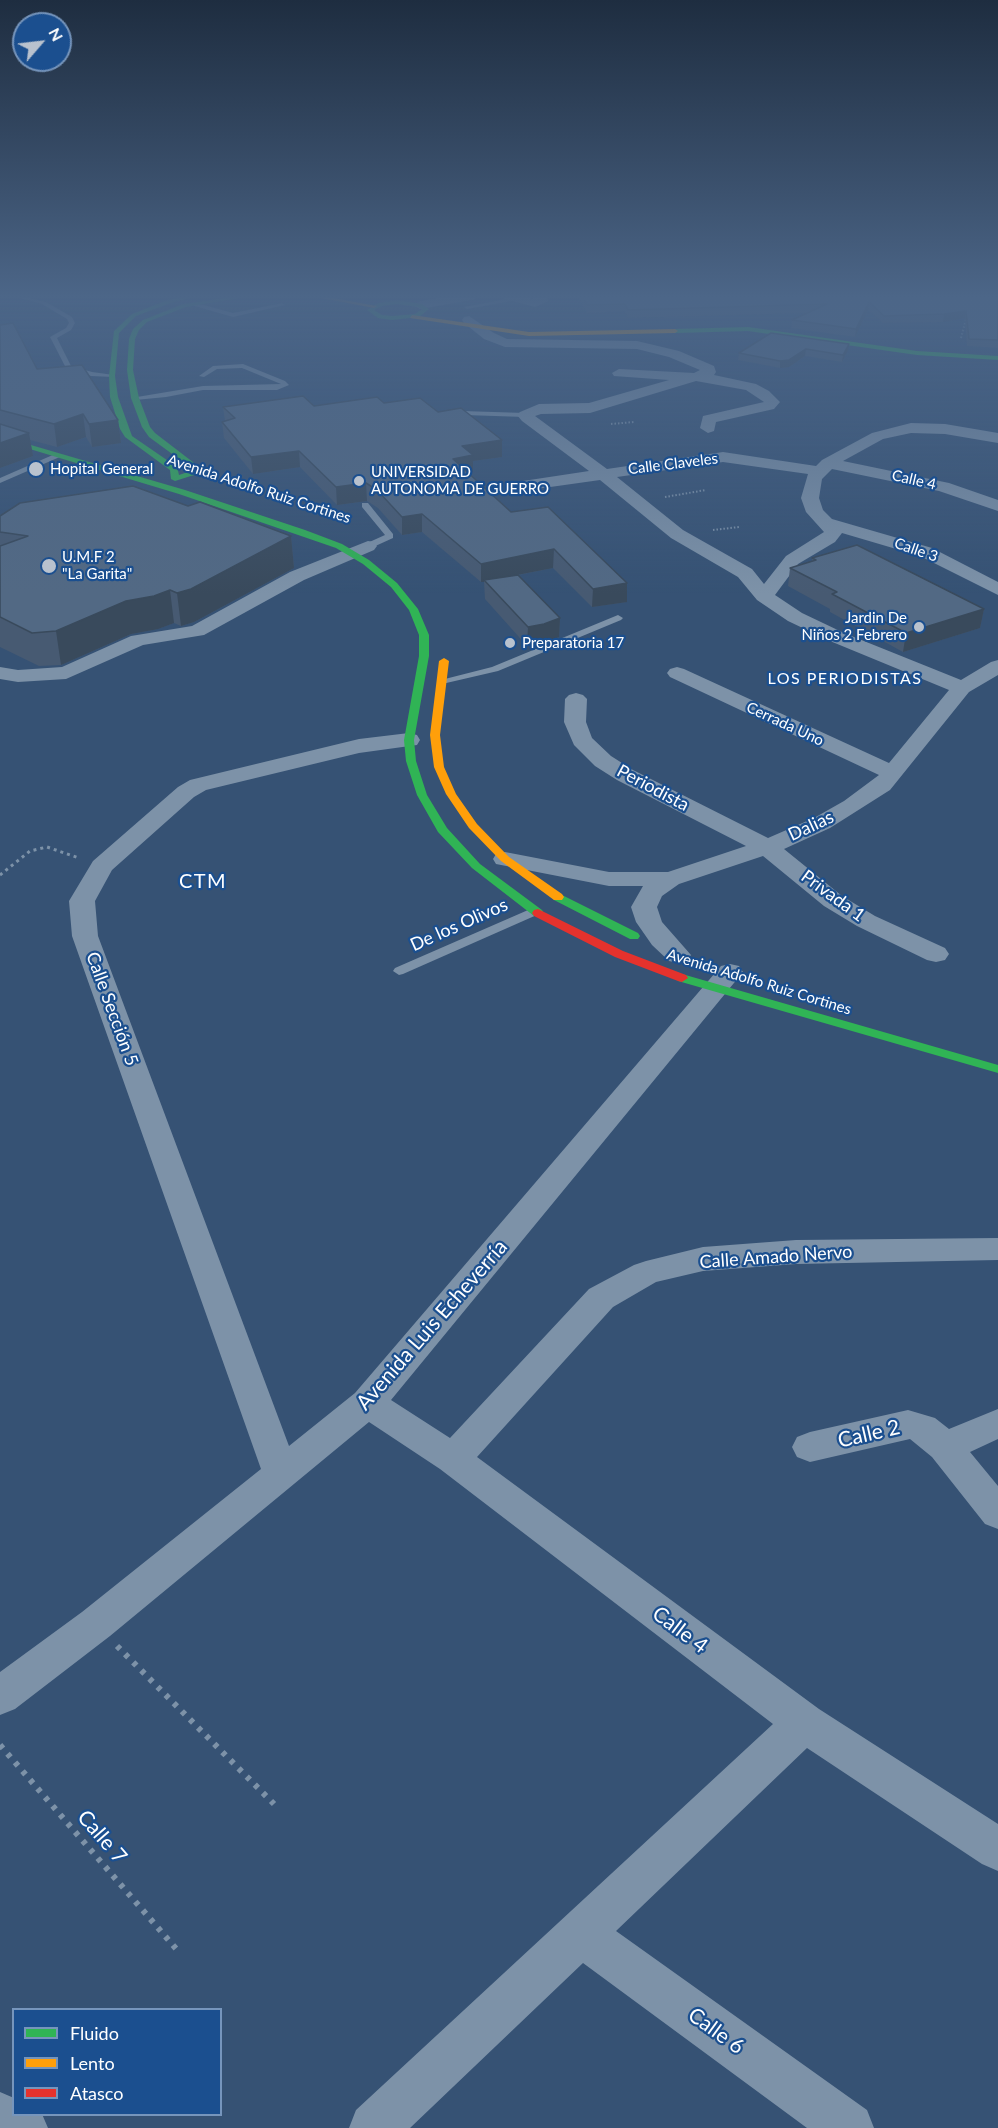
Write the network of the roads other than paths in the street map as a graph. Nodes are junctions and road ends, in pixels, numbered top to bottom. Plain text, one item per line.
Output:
1 (114, 395) edge
2 (163, 395) edge
3 (633, 395) edge
4 (765, 395) edge
5 (135, 398) joint
6 (465, 413) edge
7 (525, 414) junction
8 (710, 423) dead end
9 (0, 426) edge
10 (0, 438) edge
11 (998, 438) edge
12 (58, 456) junction
13 (823, 467) junction
14 (602, 473) junction
15 (0, 481) edge
16 (174, 484) junction
17 (529, 484) dead end
18 (154, 500) edge
19 (364, 505) edge
20 (998, 506) edge
21 (829, 524) junction
22 (366, 550) junction
23 (998, 589) edge
24 (764, 596) junction
25 (618, 618) dead end
26 (447, 643) dead end
27 (998, 666) edge
28 (0, 673) edge
29 (678, 674) dead end
30 (442, 681) junction
31 (962, 688) junction
32 (576, 699) dead end
33 (409, 740) junction
34 (893, 773) junction
35 (767, 847) junction
36 (505, 859) junction
37 (670, 879) junction
38 (535, 911) junction
39 (936, 954) dead end
40 (683, 957) joint
41 (399, 971) dead end
42 (727, 976) junction
43 (998, 1069) edge
44 (998, 1249) edge
45 (368, 1403) junction
46 (998, 1423) edge
47 (810, 1447) dead end
48 (945, 1447) junction
49 (453, 1459) junction
50 (281, 1474) junction
51 (998, 1513) edge
52 (0, 1696) edge
53 (804, 1723) junction
54 (998, 1849) edge
55 (582, 1934) junction
56 (374, 2128) edge
57 (849, 2128) edge

1 - 16 street
2 - 5 lane
3 - 7 street
4 - 8 street
5 - 16 street
6 - 7 lane
7 - 14 street
9 - 16 street, Avenida Adolfo Ruiz Cortines
10 - 12 street, Avenida Adolfo Ruiz Cortines
11 - 13 street
12 - 15 lane
12 - 16 street, Avenida Adolfo Ruiz Cortines
13 - 14 street, Calle Claveles
13 - 20 street, Calle 4
13 - 21 street
14 - 17 street, Calle Claveles
14 - 24 street
16 - 18 street
16 - 22 street, Avenida Adolfo Ruiz Cortines
16 - 22 street, Avenida Adolfo Ruiz Cortines
19 - 22 lane
21 - 23 street, Calle 3
21 - 24 street
22 - 28 street
22 - 33 street, Avenida Adolfo Ruiz Cortines
24 - 31 street
25 - 30 lane
26 - 30 street, Avenida Adolfo Ruiz Cortines
27 - 31 street, Dalias
29 - 34 street, Cerrada Uno
30 - 36 street, Avenida Adolfo Ruiz Cortines
31 - 34 street, Dalias
32 - 35 street, Periodista
33 - 38 street, Avenida Adolfo Ruiz Cortines
33 - 50 street, Calle Sección 5
34 - 35 street, Dalias
35 - 37 street, Dalias
35 - 39 street, Privada 1
36 - 37 street
36 - 40 street, Avenida Adolfo Ruiz Cortines
37 - 40 street, Dalias
38 - 41 lane, De los Olivos
38 - 42 street, Avenida Adolfo Ruiz Cortines
42 - 43 street, Avenida Adolfo Ruiz Cortines
42 - 45 street, Avenida Luis Echeverría
44 - 49 street, Calle Amado Nervo
45 - 49 street, Calle 4
45 - 50 street, Avenida Luis Echeverría
46 - 48 street
47 - 48 street, Calle 2
48 - 51 street, Calle 2
49 - 53 street, Calle 4
50 - 52 street, Avenida Luis Echeverría
53 - 54 street, Calle 4
53 - 55 street
55 - 56 street
55 - 57 street, Calle 6

